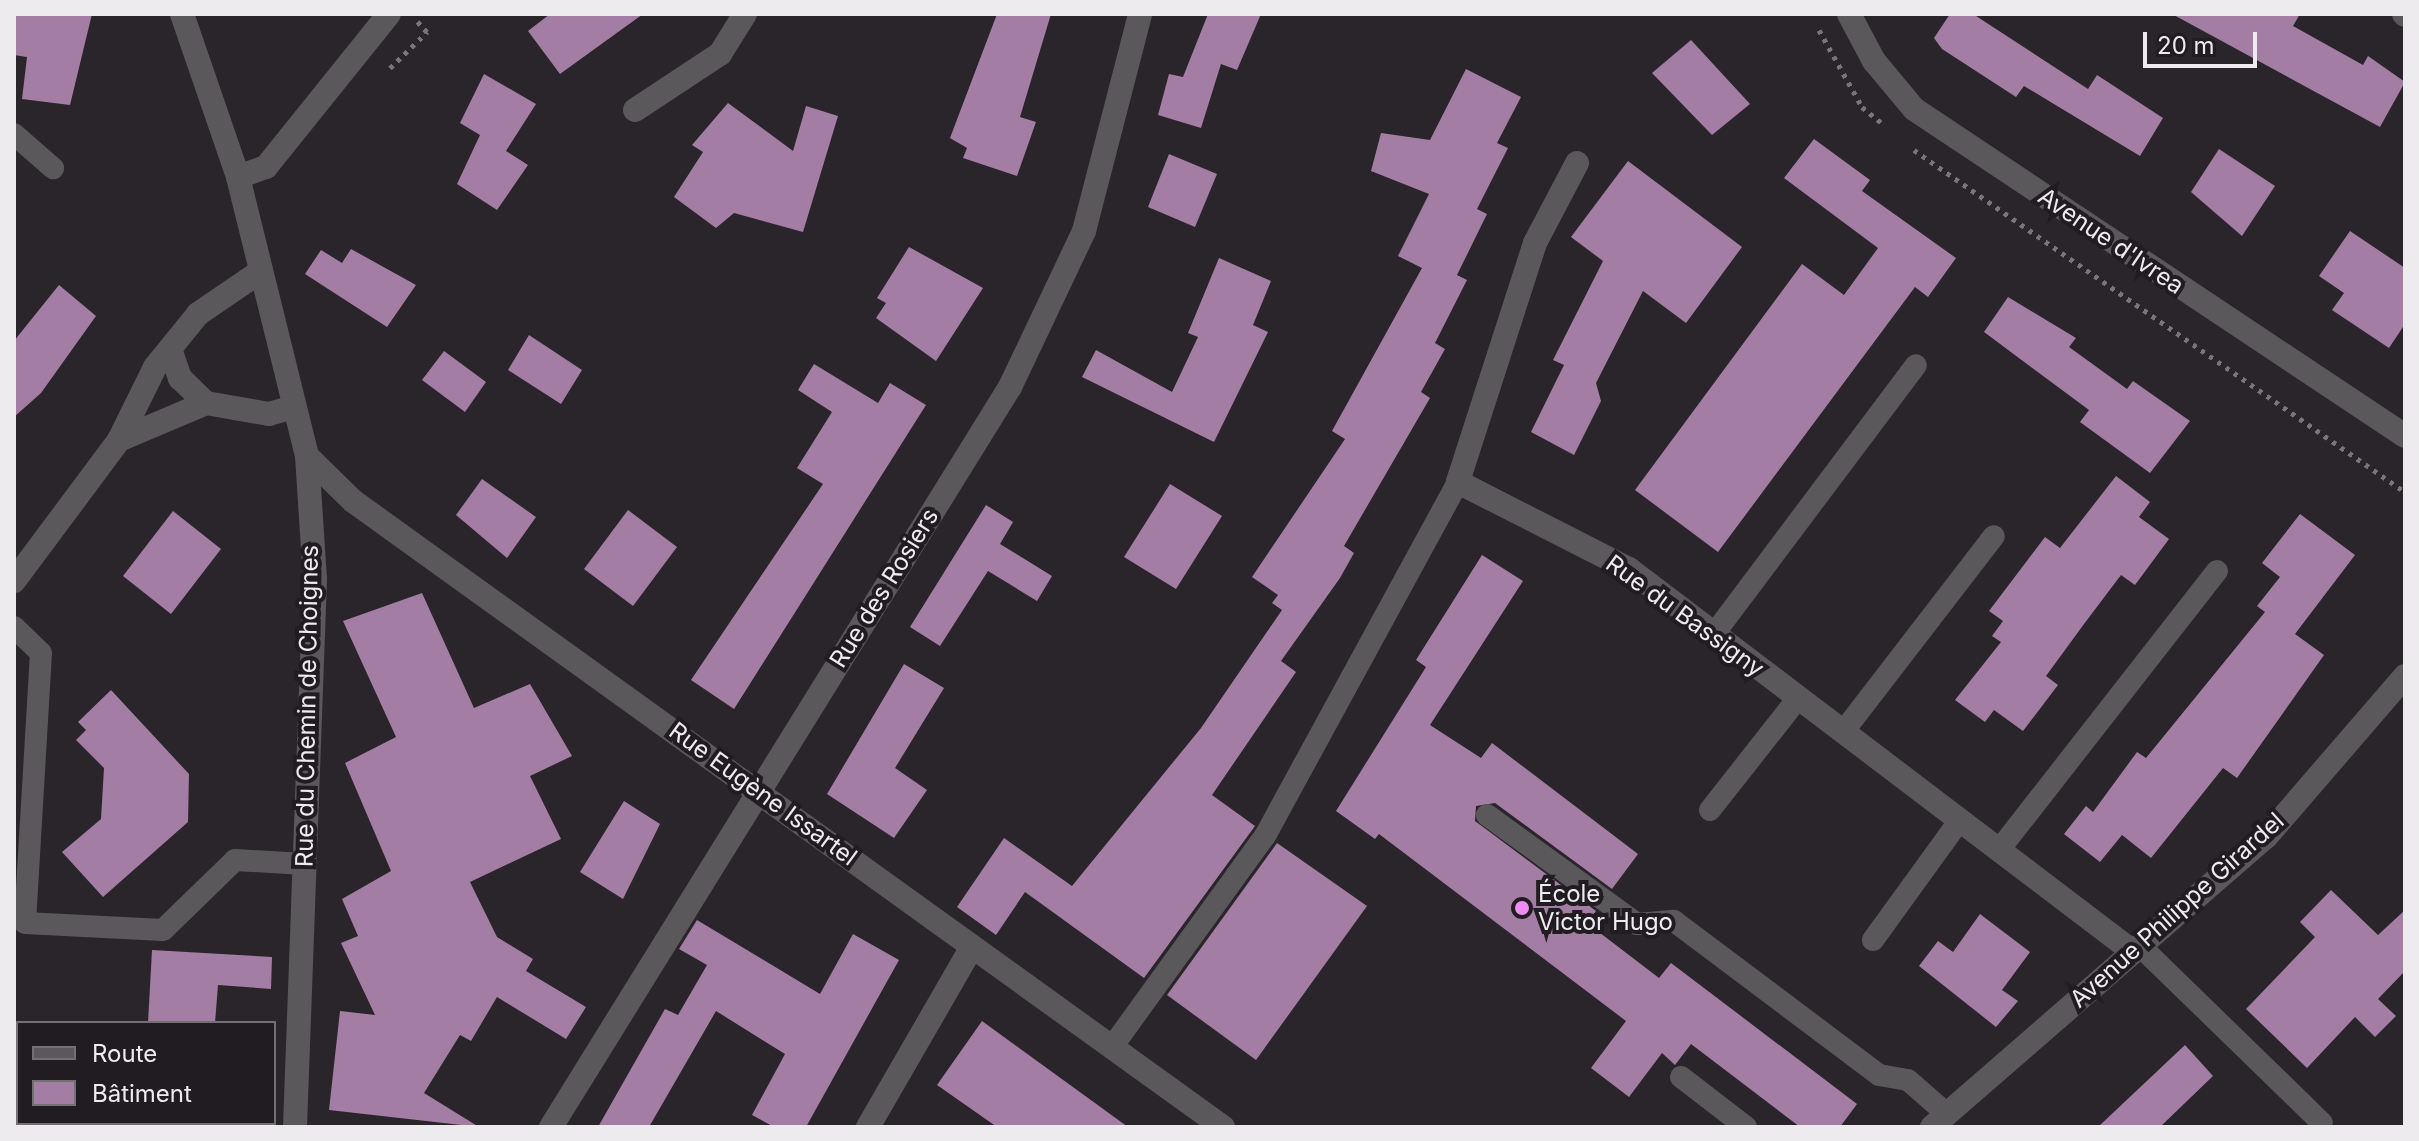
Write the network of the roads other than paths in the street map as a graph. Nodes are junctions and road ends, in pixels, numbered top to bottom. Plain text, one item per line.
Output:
1 (182, 14) edge
2 (389, 14) edge
3 (745, 14) edge
4 (1140, 14) edge
5 (1849, 14) edge
6 (635, 110) dead end
7 (14, 134) edge
8 (1577, 163) dead end
9 (53, 168) dead end
10 (238, 177) junction
11 (261, 271) junction
12 (171, 352) junction
13 (1916, 365) dead end
14 (206, 403) junction
15 (294, 407) junction
16 (2405, 436) edge
17 (119, 440) junction
18 (307, 456) junction
19 (1458, 482) junction
20 (1994, 536) dead end
21 (2217, 571) dead end
22 (14, 581) edge
23 (14, 627) edge
24 (1714, 634) junction
25 (2405, 676) edge
26 (1798, 698) junction
27 (1843, 732) junction
28 (760, 790) junction
29 (1710, 810) dead end
30 (1487, 815) dead end
31 (1960, 820) junction
32 (1999, 850) junction
33 (304, 864) junction
34 (1873, 940) dead end
35 (972, 947) junction
36 (2136, 948) junction
37 (1112, 1047) junction
38 (1681, 1077) dead end
39 (1940, 1121) edge
40 (2322, 1123) dead end
41 (295, 1127) edge
42 (551, 1127) edge
43 (868, 1127) edge
44 (1223, 1127) edge
45 (1746, 1127) edge

1 - 10 street, Rue du Chemin de Choignes
2 - 10 street
3 - 6 street
4 - 28 street, Rue des Rosiers
5 - 16 street, Avenue d'Ivrea
7 - 9 lane
8 - 19 street
10 - 11 street, Rue du Chemin de Choignes
11 - 12 street
11 - 15 street, Rue du Chemin de Choignes
12 - 14 street
12 - 17 street
13 - 24 lane
14 - 15 street
14 - 17 street
15 - 18 street, Rue du Chemin de Choignes
17 - 22 street
18 - 28 street, Rue Eugène Issartel
18 - 33 street, Rue du Chemin de Choignes
19 - 24 street, Rue du Bassigny
19 - 37 lane
20 - 27 lane
21 - 32 lane
23 - 33 lane
24 - 26 street, Rue du Bassigny
25 - 36 street, Avenue Philippe Girardel
26 - 27 street, Rue du Bassigny
26 - 29 lane
27 - 31 street, Rue du Bassigny
28 - 35 street, Rue Eugène Issartel
28 - 42 street, Rue des Rosiers
30 - 39 lane
31 - 32 street, Rue du Bassigny
31 - 34 lane
32 - 36 street, Rue du Bassigny
33 - 41 street, Rue du Chemin de Choignes
35 - 37 street, Rue Eugène Issartel
35 - 43 street
36 - 39 street, Avenue Philippe Girardel
36 - 40 lane
37 - 44 street, Rue Eugène Issartel
38 - 45 lane

